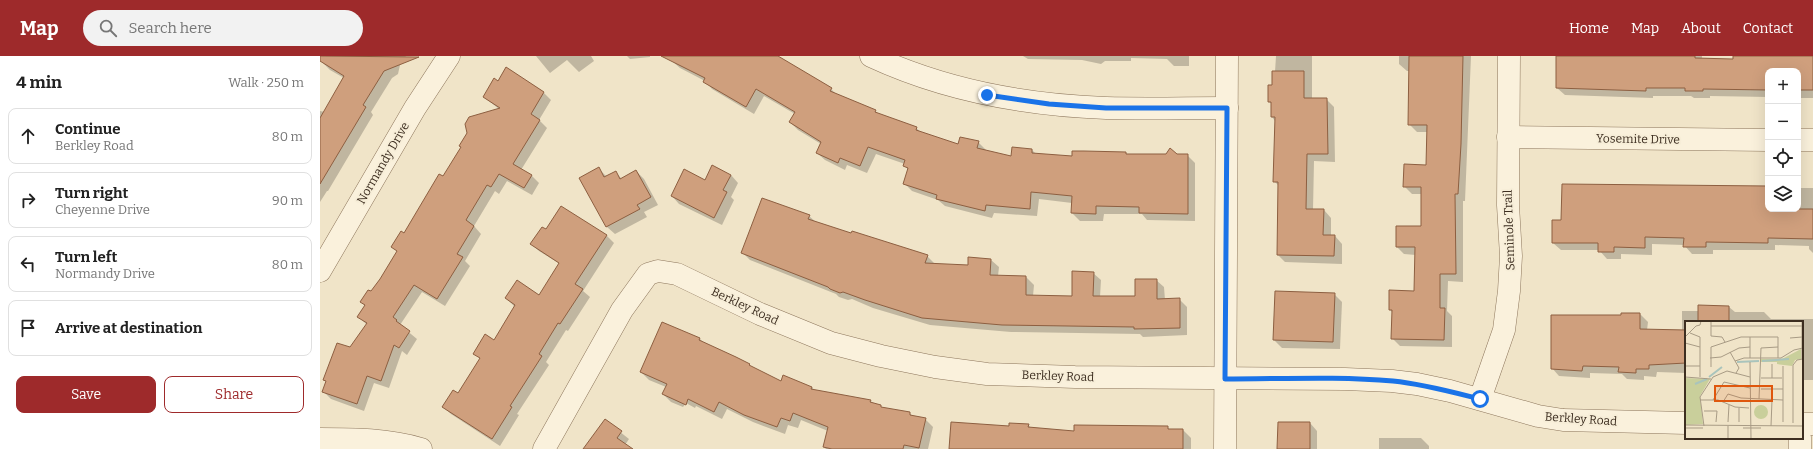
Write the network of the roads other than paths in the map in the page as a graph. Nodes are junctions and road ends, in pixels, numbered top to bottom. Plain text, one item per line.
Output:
1 (449, 56) edge
2 (871, 56) edge
3 (1227, 56) edge
4 (1509, 56) edge
5 (1227, 108) junction
6 (1508, 137) junction
7 (1765, 140) edge
8 (1801, 140) edge
9 (1813, 140) edge
10 (320, 272) edge
11 (1225, 379) junction
12 (1480, 399) junction
13 (1685, 423) edge
14 (320, 439) edge
15 (421, 449) edge
16 (544, 449) edge
17 (1225, 449) edge

1 - 10 street, Normandy Drive
2 - 5 street
3 - 5 street
4 - 6 street, Seminole Trail
5 - 11 street
6 - 7 street, Yosemite Drive
6 - 12 street, Seminole Trail
8 - 9 street
11 - 12 street, Berkley Road
11 - 16 street, Berkley Road
11 - 17 street
12 - 13 street, Berkley Road
14 - 15 street

